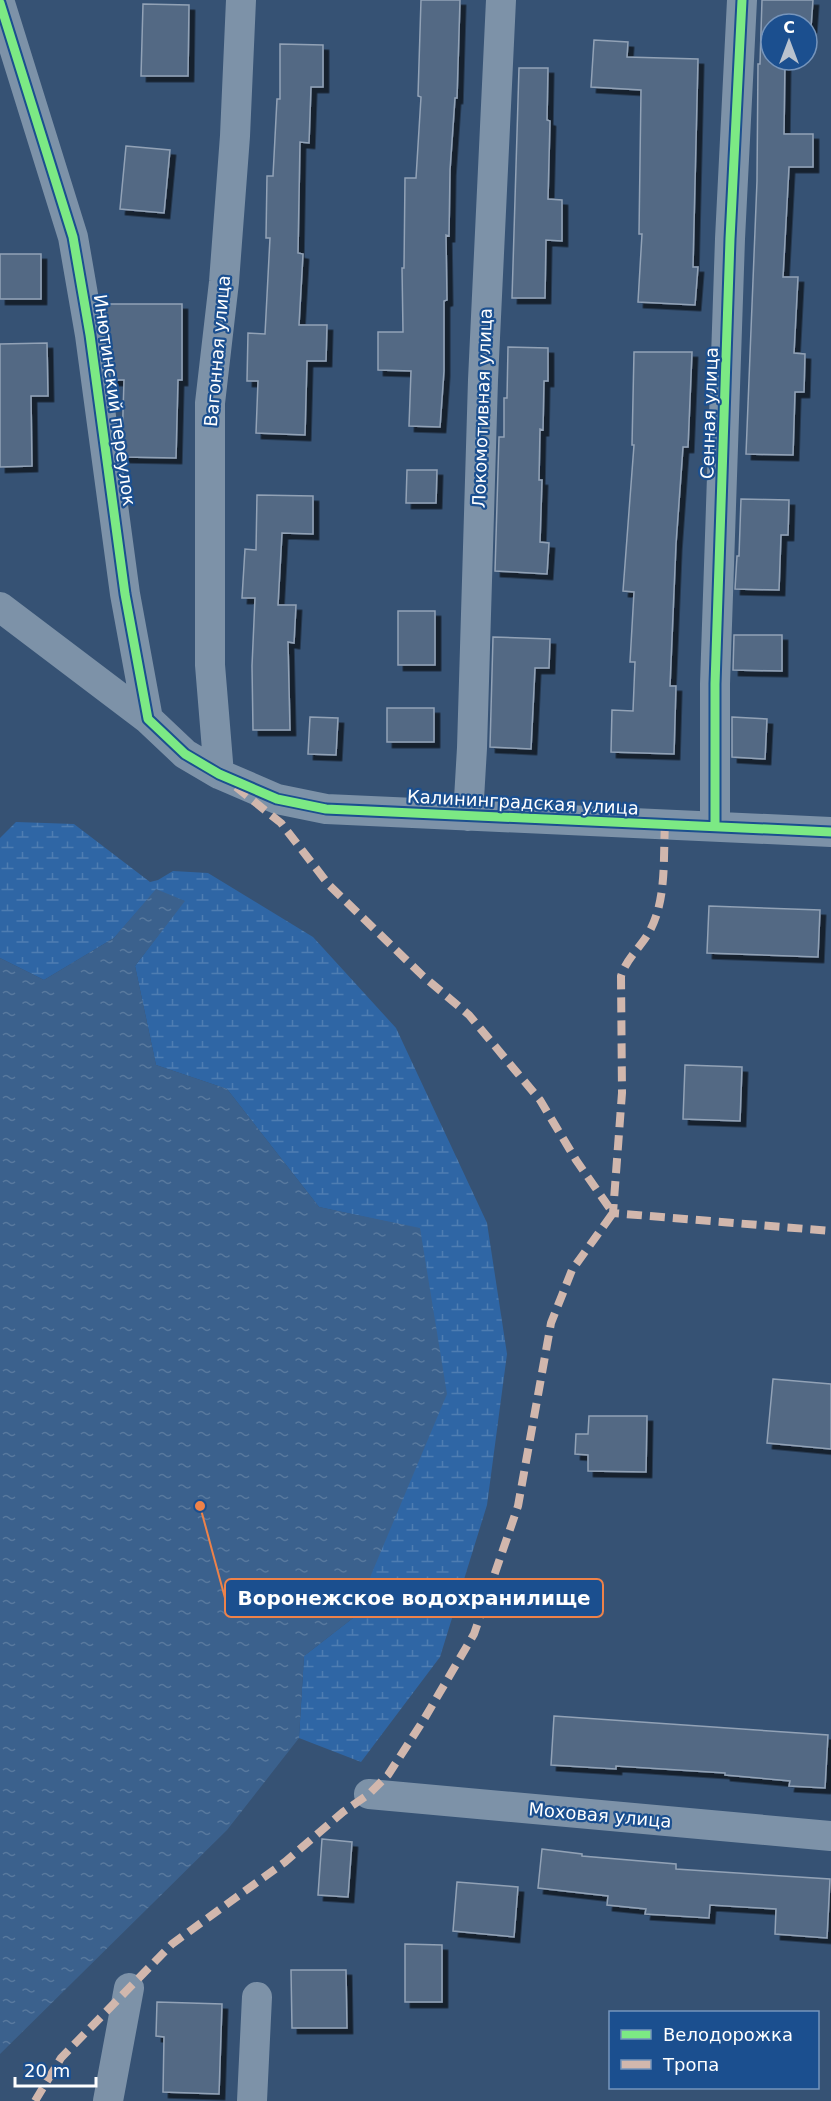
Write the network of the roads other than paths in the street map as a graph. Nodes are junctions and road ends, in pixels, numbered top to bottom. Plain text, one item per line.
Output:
1 (241, 0) edge
2 (501, 0) edge
3 (742, 0) edge
4 (3, 3) edge
5 (0, 607) edge
6 (148, 719) junction
7 (219, 774) junction
8 (468, 816) junction
9 (715, 826) junction
10 (831, 832) edge
11 (369, 1794) dead end
12 (831, 1836) edge
13 (129, 1988) dead end
14 (257, 1997) dead end
15 (108, 2101) edge
16 (252, 2101) edge

1 - 7 street, Вагонная улица
2 - 8 street, Локомотивная улица
3 - 9 street, Сенная улица
4 - 6 street, Инютинский переулок
5 - 6 street
6 - 7 street
7 - 8 street, Калининградская улица
8 - 9 street, Калининградская улица
9 - 10 street, Калининградская улица
11 - 12 street, Моховая улица
13 - 15 street
14 - 16 street

